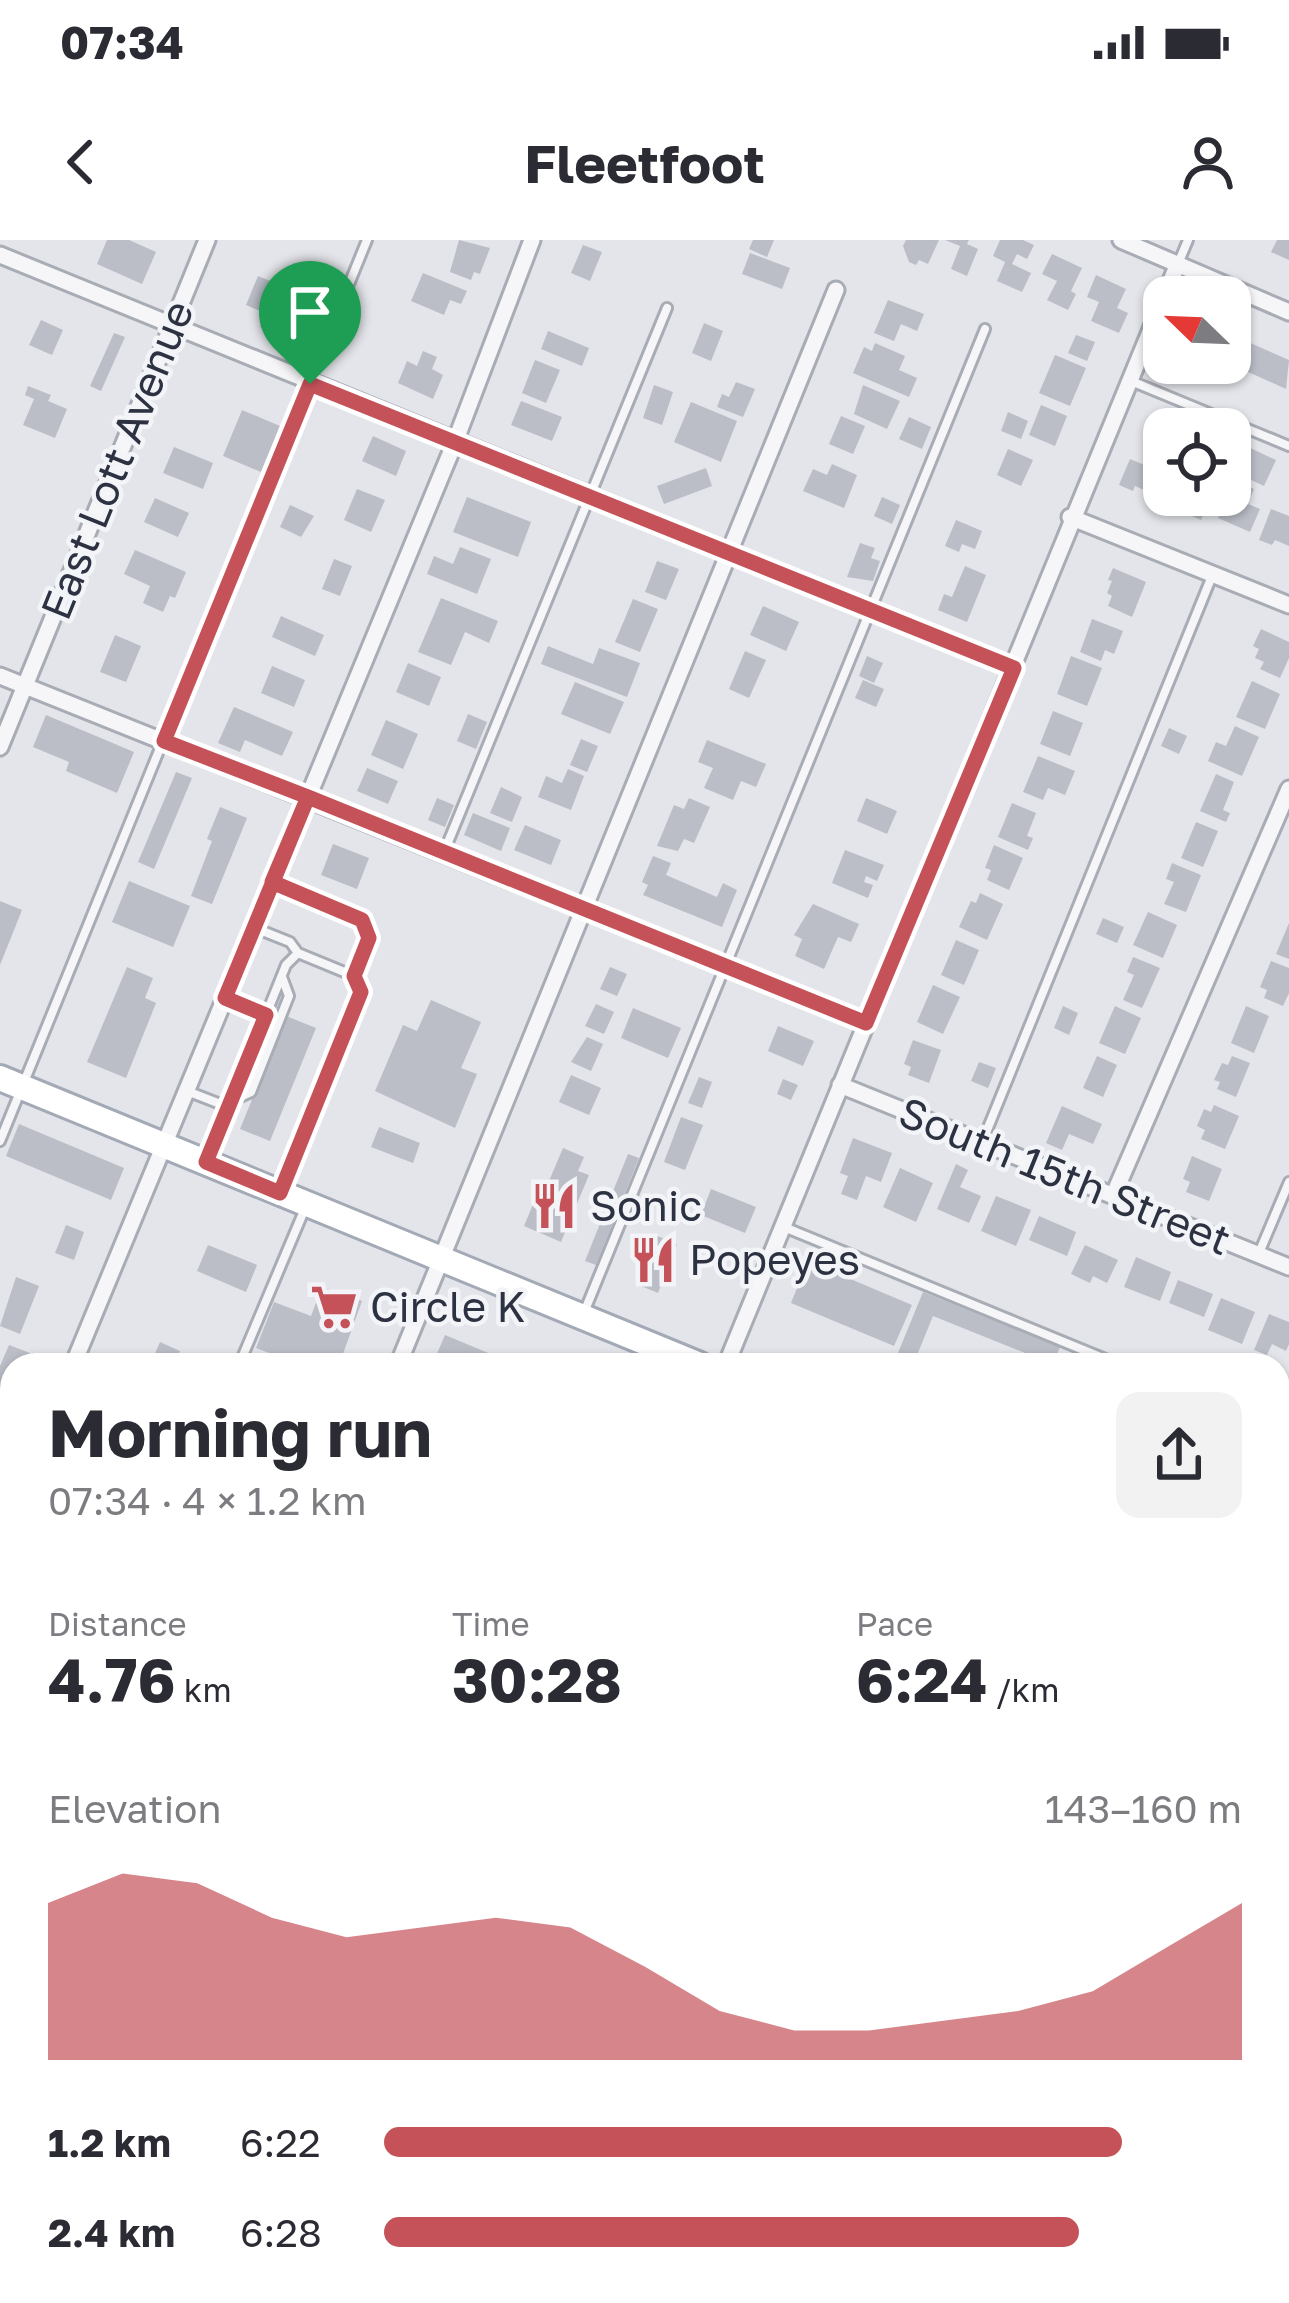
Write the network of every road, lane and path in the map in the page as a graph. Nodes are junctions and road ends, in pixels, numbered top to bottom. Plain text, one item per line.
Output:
1 (207, 240) edge
2 (367, 240) edge
3 (532, 240) edge
4 (1120, 240) edge
5 (1187, 240) edge
6 (0, 255) edge
7 (1177, 266) junction
8 (836, 290) dead end
9 (667, 308) dead end
10 (1289, 312) edge
11 (171, 328) junction
12 (985, 328) dead end
13 (1130, 380) junction
14 (310, 384) junction
15 (455, 442) junction
16 (1289, 446) edge
17 (590, 496) junction
18 (1070, 518) junction
19 (731, 554) junction
20 (1212, 574) junction
21 (1289, 605) edge
22 (872, 611) junction
23 (1014, 668) junction
24 (0, 676) edge
25 (25, 687) junction
26 (164, 741) junction
27 (0, 747) edge
28 (1289, 789) edge
29 (308, 797) junction
30 (443, 854) junction
31 (272, 882) junction
32 (584, 911) junction
33 (254, 927) junction
34 (298, 953) junction
35 (725, 967) junction
36 (281, 976) junction
37 (354, 976) junction
38 (225, 998) junction
39 (266, 1015) junction
40 (866, 1023) junction
41 (11, 1083) edge
42 (840, 1085) junction
43 (187, 1090) junction
44 (230, 1104) junction
45 (0, 1142) edge
46 (982, 1142) junction
47 (164, 1145) junction
48 (206, 1162) junction
49 (1289, 1181) edge
50 (280, 1193) junction
51 (1114, 1195) junction
52 (308, 1203) junction
53 (782, 1226) junction
54 (1259, 1254) junction
55 (442, 1257) junction
56 (1289, 1267) edge
57 (582, 1316) junction
58 (79, 1353) edge
59 (244, 1353) edge
60 (403, 1353) edge
61 (671, 1353) edge
62 (731, 1353) edge
63 (1091, 1353) edge

1 - 11 street, East Lott Avenue
2 - 14 lane
3 - 15 street
4 - 7 street
5 - 7 lane
6 - 11 street
7 - 10 street
7 - 13 street
8 - 19 street
9 - 17 lane
11 - 14 street
11 - 25 street, East Lott Avenue
12 - 22 lane
13 - 16 lane
13 - 18 street
14 - 15 street
14 - 26 lane
15 - 17 street
15 - 29 street
17 - 19 street
17 - 30 lane
18 - 20 street
18 - 23 street
19 - 22 street
19 - 32 street
20 - 21 street
20 - 46 lane
22 - 23 street
22 - 35 lane
23 - 40 street
24 - 25 street
25 - 26 street
25 - 27 street, East Lott Avenue
26 - 29 street
26 - 41 lane
28 - 51 street
29 - 30 street
29 - 31 street
30 - 32 street
31 - 33 street
31 - 37 lane
32 - 35 street
32 - 55 street
33 - 34 lane
33 - 38 street
34 - 36 lane
34 - 37 lane
35 - 40 street
35 - 57 lane
36 - 39 lane
36 - 44 lane
37 - 50 lane
38 - 39 lane
38 - 43 street
39 - 44 lane
40 - 42 street
41 - 45 lane
41 - 47 main road
42 - 46 street, South 15th Street
42 - 53 street
43 - 44 lane
43 - 47 street
44 - 48 lane
46 - 51 street, South 15th Street
47 - 48 main road
47 - 58 street
48 - 50 main road
49 - 54 lane
50 - 52 main road
51 - 54 street, South 15th Street
52 - 55 main road
52 - 59 lane
53 - 62 street
53 - 63 lane
54 - 56 street, South 15th Street
55 - 57 main road
55 - 60 street
57 - 61 main road

